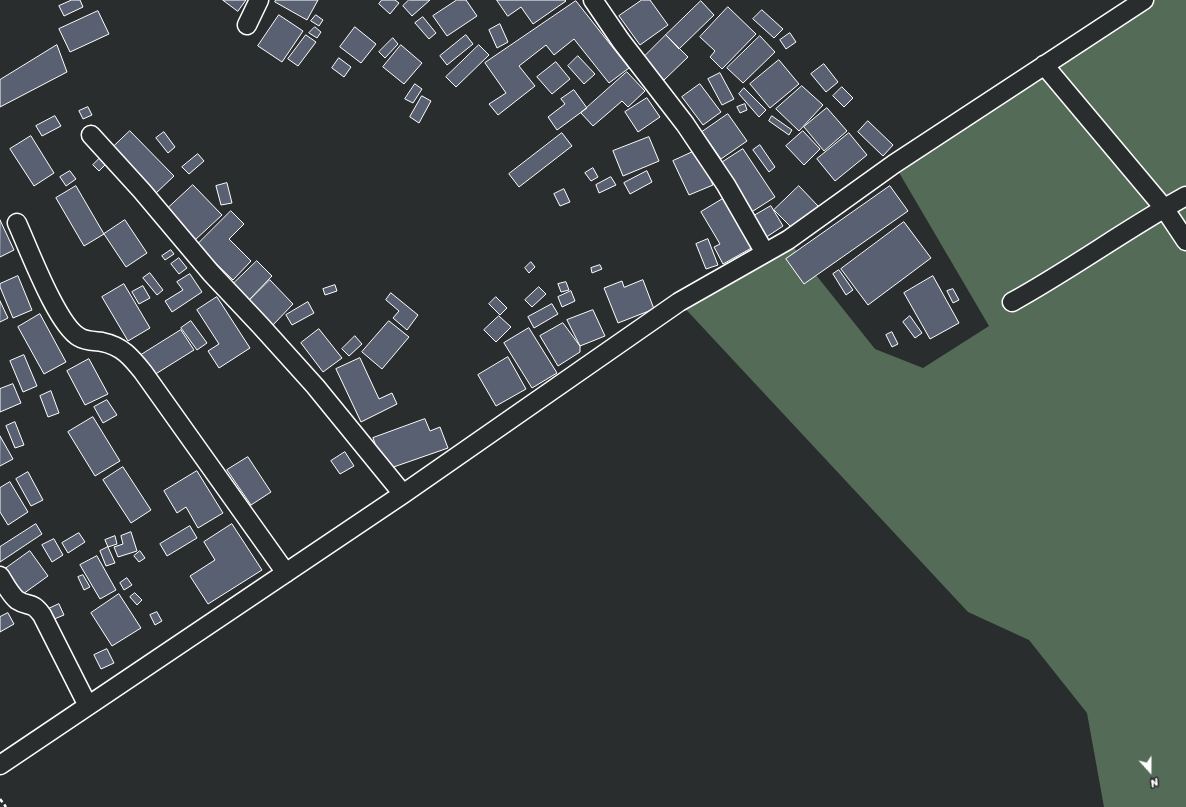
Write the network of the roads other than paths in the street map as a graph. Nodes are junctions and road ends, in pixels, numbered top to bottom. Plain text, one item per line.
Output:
1 (259, 0) edge
2 (593, 0) edge
3 (1144, 0) edge
4 (247, 25) dead end
5 (1044, 65) junction
6 (91, 135) dead end
7 (1186, 196) edge
8 (1164, 208) junction
9 (18, 222) dead end
10 (1186, 241) edge
11 (765, 253) junction
12 (1012, 302) dead end
13 (403, 494) junction
14 (286, 573) junction
15 (0, 576) edge
16 (88, 706) junction
17 (0, 765) edge

1 - 4 street
2 - 11 street
3 - 5 street
5 - 8 street
5 - 11 street
6 - 13 street
7 - 8 street
8 - 10 street
8 - 12 street
9 - 14 street
11 - 13 street
13 - 14 street
14 - 16 street
15 - 16 street
16 - 17 street

